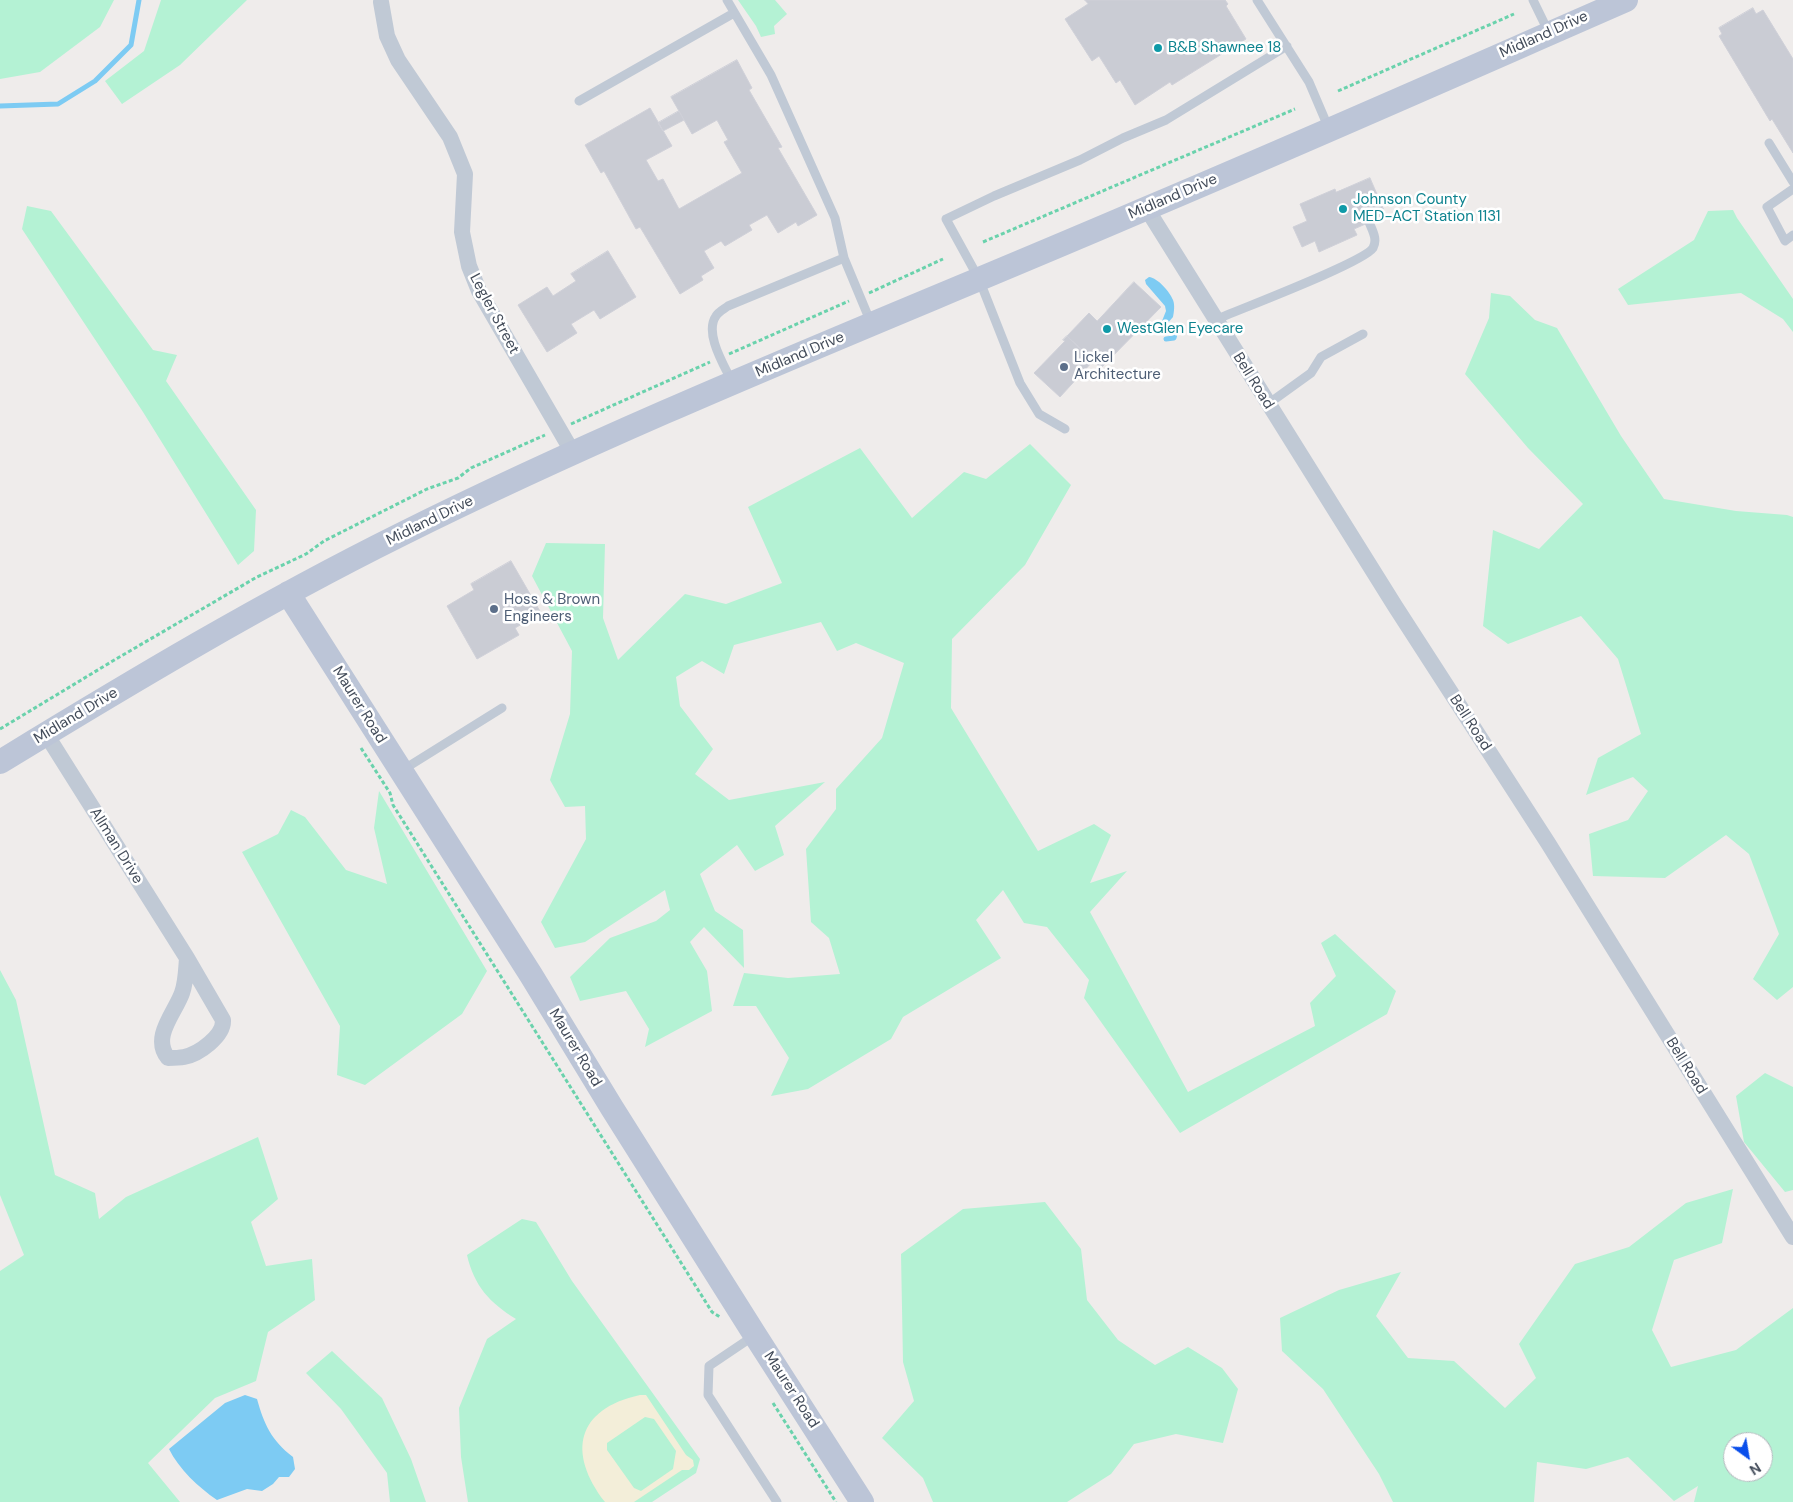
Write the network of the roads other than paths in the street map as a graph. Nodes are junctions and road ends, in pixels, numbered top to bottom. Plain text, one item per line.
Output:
1 (727, 0) edge
2 (1257, 0) edge
3 (1533, 0) edge
4 (1626, 0) edge
5 (381, 2) dead end
6 (734, 13) junction
7 (1549, 33) junction
8 (1287, 46) junction
9 (579, 102) dead end
10 (1329, 129) junction
11 (1769, 143) dead end
12 (1793, 182) edge
13 (1793, 189) edge
14 (1147, 209) junction
15 (1369, 222) dead end
16 (1793, 235) edge
17 (844, 258) junction
18 (979, 279) junction
19 (1215, 320) junction
20 (872, 324) junction
21 (1362, 334) dead end
22 (732, 383) junction
23 (1268, 404) junction
24 (1065, 429) dead end
25 (573, 453) junction
26 (288, 593) junction
27 (502, 708) dead end
28 (46, 734) junction
29 (0, 762) edge
30 (401, 771) junction
31 (187, 958) junction
32 (1793, 1237) edge
33 (746, 1341) junction
34 (777, 1502) edge
35 (862, 1502) edge

1 - 6 lane
2 - 8 lane
3 - 7 lane
4 - 7 main road, Midland Drive
5 - 25 street, Legler Street
6 - 9 lane
6 - 17 lane
7 - 10 main road, Midland Drive
8 - 10 lane
8 - 18 lane
10 - 14 main road, Midland Drive
11 - 12 lane
13 - 16 lane
14 - 18 main road, Midland Drive
14 - 19 street, Bell Road
15 - 19 lane
17 - 20 lane
17 - 22 lane
18 - 20 main road, Midland Drive
18 - 24 lane
19 - 23 street, Bell Road
20 - 22 main road, Midland Drive
21 - 23 lane
22 - 25 main road, Midland Drive
23 - 32 street, Bell Road
25 - 26 main road, Midland Drive
26 - 28 main road, Midland Drive
26 - 30 main road, Maurer Road
27 - 30 lane
28 - 29 main road, Midland Drive
28 - 31 street, Allman Drive
30 - 33 main road, Maurer Road
31 - 31 street, Allman Drive
33 - 34 lane
33 - 35 main road, Maurer Road

